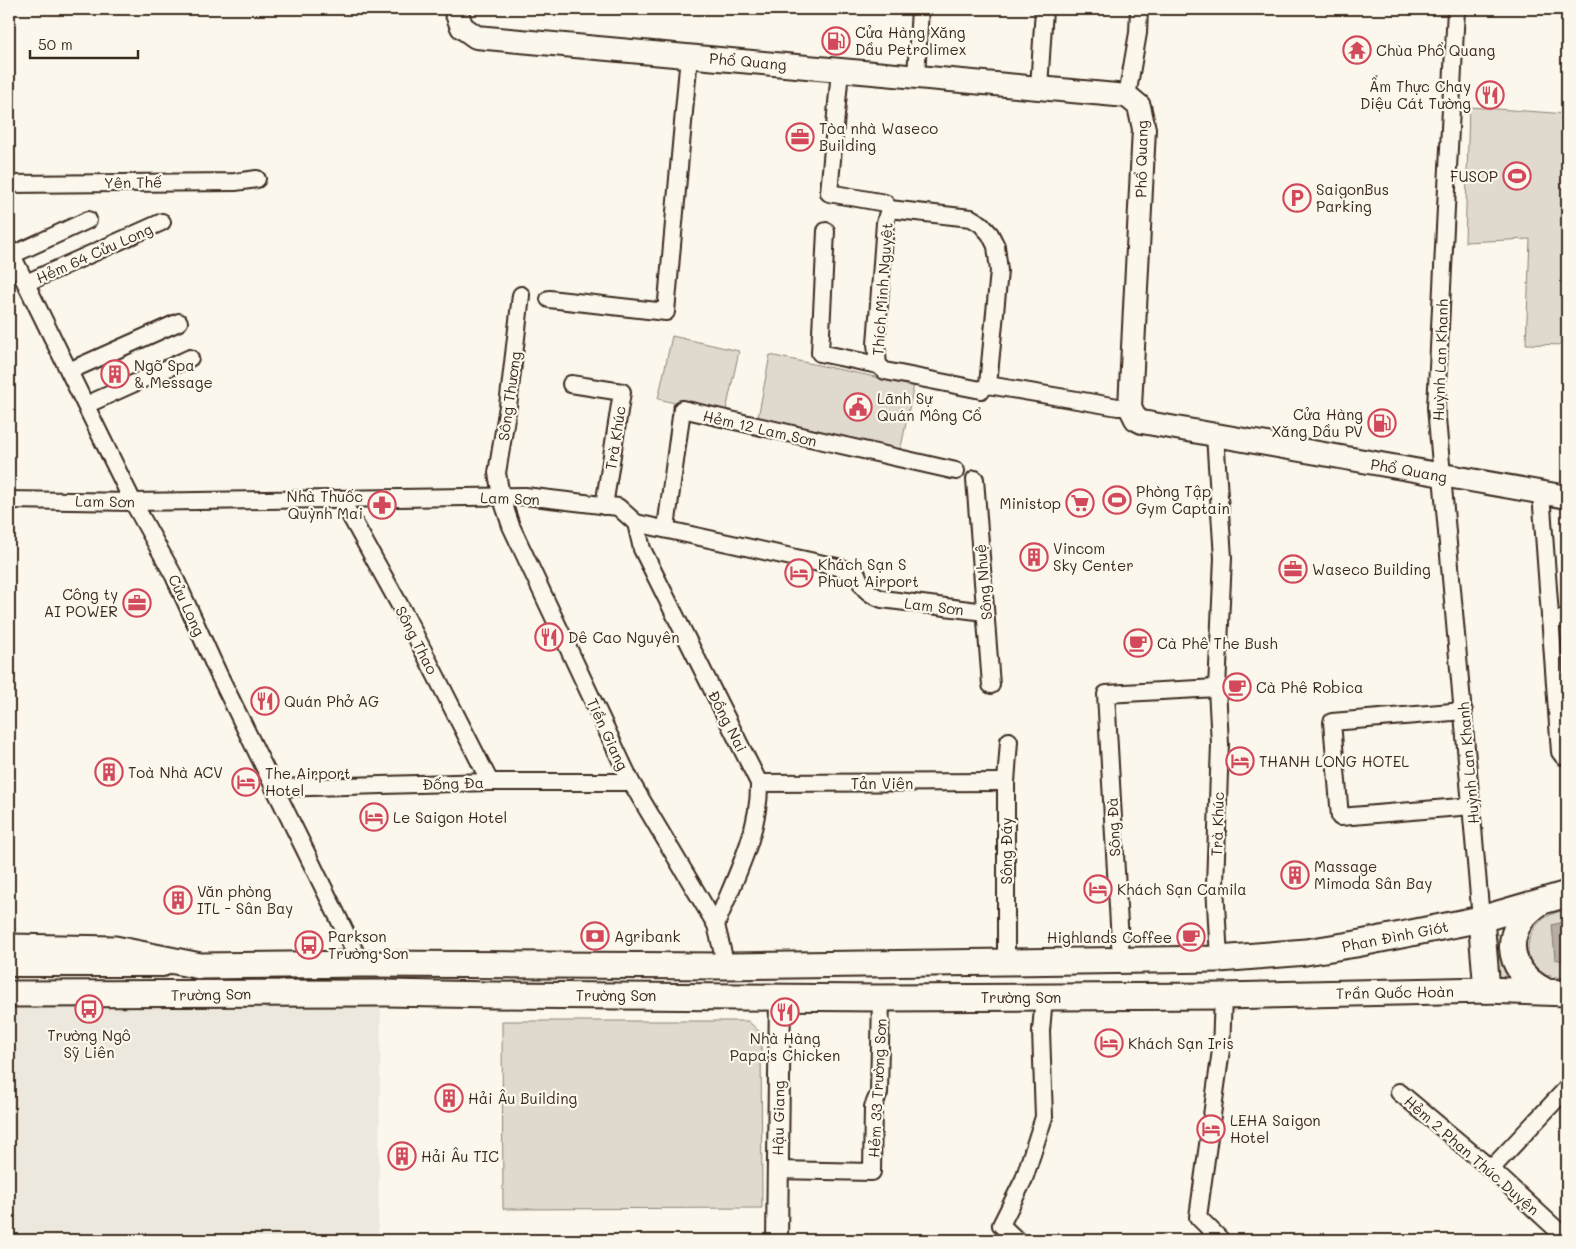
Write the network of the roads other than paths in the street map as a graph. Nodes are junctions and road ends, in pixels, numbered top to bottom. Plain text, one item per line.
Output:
1 (455, 9) edge
2 (920, 9) edge
3 (1044, 9) edge
4 (1139, 9) edge
5 (1456, 9) edge
6 (690, 56) junction
7 (840, 70) junction
8 (916, 76) junction
9 (1040, 88) junction
10 (1127, 96) junction
11 (257, 179) dead end
12 (9, 184) edge
13 (888, 209) junction
14 (88, 220) dead end
15 (162, 222) dead end
16 (826, 231) dead end
17 (10, 252) edge
18 (26, 283) junction
19 (521, 295) dead end
20 (549, 298) dead end
21 (179, 322) dead end
22 (190, 358) dead end
23 (878, 365) junction
24 (69, 371) junction
25 (571, 384) dead end
26 (988, 385) junction
27 (86, 405) junction
28 (1130, 407) junction
29 (1215, 435) junction
30 (956, 471) dead end
31 (1443, 476) junction
32 (974, 479) dead end
33 (1541, 493) junction
34 (501, 496) junction
35 (1567, 498) edge
36 (341, 499) junction
37 (9, 500) edge
38 (133, 502) junction
39 (604, 506) junction
40 (636, 523) junction
41 (666, 528) junction
42 (985, 612) junction
43 (1567, 618) edge
44 (1550, 620) junction
45 (991, 685) dead end
46 (1217, 688) junction
47 (1464, 712) junction
48 (1009, 741) dead end
49 (1567, 755) edge
50 (490, 782) junction
51 (631, 782) junction
52 (1006, 782) junction
53 (759, 783) junction
54 (274, 788) junction
55 (1472, 806) junction
56 (1567, 894) edge
57 (1539, 903) junction
58 (1482, 919) junction
59 (716, 924) junction
60 (9, 947) edge
61 (1219, 959) junction
62 (1121, 960) junction
63 (1006, 961) junction
64 (361, 964) junction
65 (18, 966) edge
66 (200, 966) junction
67 (726, 966) junction
68 (1488, 990) junction
69 (1543, 990) junction
70 (1567, 992) edge
71 (9, 994) edge
72 (780, 996) junction
73 (1223, 996) junction
74 (1044, 997) junction
75 (881, 998) junction
76 (1567, 1001) edge
77 (1567, 1088) edge
78 (1399, 1092) dead end
79 (777, 1170) junction
80 (1491, 1170) junction
81 (1567, 1239) edge
82 (776, 1240) edge
83 (1017, 1240) edge
84 (1220, 1240) edge

1 - 6 main road, Phổ Quang
2 - 8 street
3 - 9 street
4 - 10 street
5 - 31 street, Huỳnh Lan Khanh
6 - 7 main road, Phổ Quang
6 - 20 street
7 - 8 main road, Phổ Quang
7 - 13 street
8 - 9 main road, Phổ Quang
9 - 10 main road, Phổ Quang
10 - 28 main road, Phổ Quang
11 - 12 street, Yên Thế
13 - 23 street, Thích Minh Nguyệt
13 - 26 street, Thích Minh Nguyệt
14 - 17 street
15 - 18 street, Hẻm 64 Cửu Long
16 - 23 street
17 - 18 street, Cửu Long
18 - 24 street, Cửu Long
19 - 34 street, Sông Thương
21 - 24 street
22 - 27 street
23 - 26 street, Thích Minh Nguyệt
24 - 27 street, Cửu Long
25 - 39 street, Trà Khúc
26 - 28 street, Thích Minh Nguyệt
27 - 38 street, Cửu Long
28 - 29 main road, Phổ Quang
29 - 31 main road, Phổ Quang
29 - 46 street, Trà Khúc
30 - 41 street, Hẻm 12 Lam Sơn
31 - 33 main road, Phổ Quang
31 - 47 street, Huỳnh Lan Khanh
32 - 42 street, Sông Nhuệ
33 - 35 main road, Phổ Quang
33 - 44 street
34 - 36 street, Lam Sơn
34 - 39 street, Lam Sơn
34 - 51 street, Tiền Giang
36 - 38 street, Lam Sơn
36 - 50 street, Sông Thao
37 - 38 street, Lam Sơn
38 - 54 street, Cửu Long
39 - 40 street, Lam Sơn
40 - 41 street, Lam Sơn
40 - 53 street, Đồng Nai
41 - 42 street, Lam Sơn
42 - 45 street, Sông Nhuệ
43 - 44 street
44 - 49 street
46 - 61 street, Trà Khúc
46 - 62 street, Sông Đà
47 - 55 street, Huỳnh Lan Khanh
47 - 55 street
48 - 52 street, Sông Đáy
50 - 51 street, Đống Đa
50 - 54 street, Đống Đa
51 - 59 street, Tiền Giang
52 - 53 street, Tản Viên
52 - 63 street, Sông Đáy
53 - 59 street, Đồng Nai
54 - 64 street, Cửu Long
55 - 58 street, Huỳnh Lan Khanh
56 - 57 main road, Phan Đình Giót
57 - 58 main road, Phan Đình Giót
57 - 69 main road
58 - 61 main road, Phan Đình Giót
58 - 68 main road
59 - 67 street, Tiền Giang
60 - 66 main road, Trường Sơn
61 - 62 main road, Trường Sơn
62 - 63 main road, Trường Sơn
63 - 67 main road, Trường Sơn
64 - 66 main road, Trường Sơn
64 - 67 main road, Trường Sơn
65 - 66 street
68 - 69 main road, Trần Quốc Hoàn
68 - 73 main road, Trần Quốc Hoàn
69 - 70 main road, Trần Quốc Hoàn
69 - 76 street
71 - 72 main road, Trường Sơn
72 - 75 main road, Trường Sơn
72 - 79 street, Hậu Giang
73 - 74 main road, Trường Sơn
73 - 84 street
74 - 75 main road, Trường Sơn
74 - 83 street
75 - 79 street, Hẻm 33 Trường Sơn
77 - 80 street
78 - 80 street, Hẻm 2 Phan Thúc Duyện
79 - 82 street, Hậu Giang
80 - 81 street, Hẻm 2 Phan Thúc Duyện

